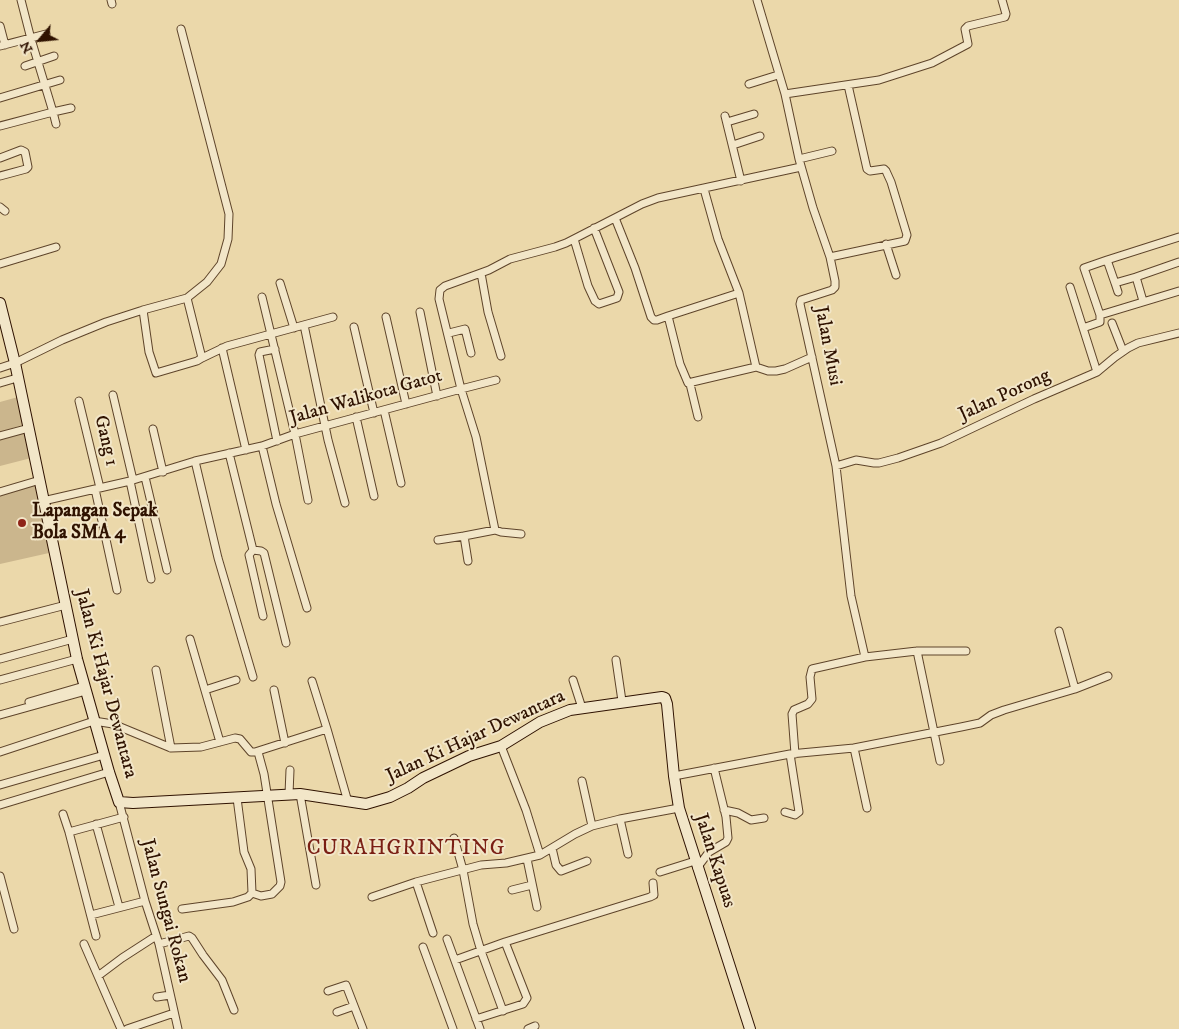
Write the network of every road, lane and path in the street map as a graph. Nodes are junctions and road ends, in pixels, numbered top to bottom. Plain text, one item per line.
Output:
1 (22, 0) edge
2 (757, 0) edge
3 (1002, 0) edge
4 (0, 26) edge
5 (181, 29) dead end
6 (46, 34) dead end
7 (31, 39) junction
8 (3, 45) edge
9 (54, 56) dead end
10 (39, 61) junction
11 (25, 66) dead end
12 (778, 75) junction
13 (60, 80) dead end
14 (749, 84) dead end
15 (46, 85) junction
16 (848, 85) junction
17 (784, 94) junction
18 (0, 98) edge
19 (71, 108) dead end
20 (53, 112) junction
21 (754, 114) dead end
22 (56, 124) dead end
23 (0, 126) edge
24 (760, 136) dead end
25 (733, 145) junction
26 (832, 152) dead end
27 (0, 158) edge
28 (799, 159) junction
29 (801, 167) junction
30 (0, 176) edge
31 (741, 181) junction
32 (704, 189) junction
33 (615, 218) junction
34 (594, 228) junction
35 (1179, 237) edge
36 (574, 239) junction
37 (886, 244) junction
38 (56, 247) dead end
39 (830, 258) junction
40 (1107, 260) junction
41 (1179, 262) edge
42 (0, 264) edge
43 (481, 273) junction
44 (896, 275) dead end
45 (1136, 276) junction
46 (1115, 283) junction
47 (280, 284) dead end
48 (1070, 287) dead end
49 (1179, 291) edge
50 (1118, 292) dead end
51 (739, 293) junction
52 (262, 297) dead end
53 (187, 298) junction
54 (1143, 301) junction
55 (0, 303) edge
56 (143, 310) junction
57 (420, 312) dead end
58 (1100, 314) junction
59 (668, 316) junction
60 (334, 317) dead end
61 (386, 317) dead end
62 (1112, 323) dead end
63 (304, 326) junction
64 (354, 326) dead end
65 (3, 328) edge
66 (294, 328) junction
67 (1083, 328) junction
68 (1179, 332) edge
69 (449, 333) junction
70 (271, 335) junction
71 (222, 348) junction
72 (275, 349) junction
73 (1123, 351) junction
74 (471, 352) dead end
75 (501, 356) dead end
76 (812, 357) junction
77 (202, 358) junction
78 (15, 363) junction
79 (756, 367) junction
80 (0, 368) edge
81 (1097, 372) junction
82 (17, 378) junction
83 (496, 380) dead end
84 (0, 383) edge
85 (690, 384) junction
86 (461, 389) junction
87 (113, 395) dead end
88 (438, 396) junction
89 (79, 401) dead end
90 (406, 404) junction
91 (384, 410) junction
92 (374, 413) junction
93 (698, 416) dead end
94 (356, 418) junction
95 (326, 426) junction
96 (29, 428) junction
97 (152, 429) dead end
98 (295, 434) junction
99 (0, 436) edge
100 (277, 441) junction
101 (262, 446) junction
102 (246, 450) junction
103 (229, 453) junction
104 (195, 461) junction
105 (836, 466) junction
106 (162, 472) junction
107 (145, 477) junction
108 (40, 480) junction
109 (131, 480) junction
110 (401, 483) dead end
111 (98, 489) junction
112 (0, 492) edge
113 (374, 496) dead end
114 (308, 500) dead end
115 (43, 501) junction
116 (345, 502) dead end
117 (495, 530) junction
118 (521, 534) dead end
119 (464, 536) junction
120 (438, 540) dead end
121 (253, 550) junction
122 (468, 561) dead end
123 (167, 570) dead end
124 (151, 579) dead end
125 (117, 590) dead end
126 (66, 606) junction
127 (307, 608) dead end
128 (263, 616) dead end
129 (0, 622) edge
130 (1059, 632) dead end
131 (73, 639) junction
132 (190, 639) dead end
133 (286, 643) dead end
134 (917, 651) junction
135 (966, 651) dead end
136 (0, 658) edge
137 (865, 658) junction
138 (77, 659) junction
139 (616, 660) dead end
140 (156, 670) dead end
141 (1108, 676) dead end
142 (253, 677) dead end
143 (0, 680) edge
144 (236, 680) dead end
145 (573, 680) dead end
146 (312, 681) dead end
147 (85, 688) junction
148 (1075, 689) junction
149 (205, 690) junction
150 (274, 690) dead end
151 (665, 698) joint
152 (46, 699) junction
153 (622, 701) junction
154 (582, 708) junction
155 (0, 711) edge
156 (0, 716) edge
157 (94, 721) junction
158 (327, 729) junction
159 (934, 732) junction
160 (220, 742) junction
161 (285, 743) junction
162 (500, 746) junction
163 (171, 748) junction
164 (854, 748) junction
165 (0, 752) edge
166 (258, 752) junction
167 (793, 754) junction
168 (104, 755) junction
169 (940, 761) dead end
170 (714, 768) junction
171 (290, 770) dead end
172 (109, 772) junction
173 (676, 776) junction
174 (582, 781) dead end
175 (0, 785) edge
176 (267, 794) junction
177 (289, 794) junction
178 (300, 794) junction
179 (237, 798) junction
180 (120, 802) junction
181 (348, 802) junction
182 (0, 806) edge
183 (679, 808) junction
184 (867, 808) dead end
185 (724, 810) junction
186 (785, 812) dead end
187 (63, 814) dead end
188 (124, 818) junction
189 (620, 818) junction
190 (764, 818) dead end
191 (96, 824) junction
192 (592, 826) junction
193 (69, 832) junction
194 (454, 838) dead end
195 (552, 848) junction
196 (628, 854) dead end
197 (540, 855) junction
198 (527, 858) junction
199 (587, 860) dead end
200 (698, 863) junction
201 (463, 870) junction
202 (660, 872) dead end
203 (0, 876) edge
204 (416, 882) junction
205 (653, 883) dead end
206 (316, 885) dead end
207 (532, 885) junction
208 (512, 890) dead end
209 (252, 894) junction
210 (372, 897) dead end
211 (145, 900) junction
212 (119, 907) junction
213 (537, 907) dead end
214 (182, 909) dead end
215 (91, 915) junction
216 (14, 929) dead end
217 (433, 933) dead end
218 (96, 936) dead end
219 (447, 939) dead end
220 (157, 940) junction
221 (505, 942) junction
222 (84, 944) dead end
223 (423, 947) dead end
224 (481, 951) junction
225 (455, 960) junction
226 (98, 976) junction
227 (328, 992) dead end
228 (170, 995) junction
229 (157, 997) dead end
230 (354, 1006) junction
231 (234, 1010) dead end
232 (503, 1010) junction
233 (337, 1012) dead end
234 (174, 1013) junction
235 (476, 1019) junction
236 (121, 1029) edge
237 (127, 1029) edge
238 (178, 1029) edge
239 (361, 1029) edge
240 (453, 1029) edge
241 (480, 1029) edge
242 (750, 1029) edge

1 - 7 street
2 - 12 street, Jalan Musi
3 - 16 street
4 - 8 street
5 - 53 street
6 - 7 street
7 - 8 street
7 - 10 street
9 - 10 street
10 - 11 street
10 - 15 street
12 - 14 street
12 - 17 street, Jalan Musi
13 - 15 street
15 - 18 street
15 - 20 street
16 - 17 street
16 - 37 street
17 - 28 street, Jalan Musi
19 - 20 street
20 - 22 street
20 - 23 street
21 - 25 street
24 - 25 street
25 - 31 street
26 - 28 street
27 - 30 street
28 - 29 street, Jalan Musi
29 - 31 street, Jalan Walikota Gatot
29 - 39 street, Jalan Musi
31 - 32 street, Jalan Walikota Gatot
32 - 33 street, Jalan Walikota Gatot
32 - 51 street
33 - 34 street, Jalan Walikota Gatot
33 - 59 street
34 - 36 street, Jalan Walikota Gatot
34 - 36 street
35 - 40 street
36 - 43 street, Jalan Walikota Gatot
37 - 39 street
37 - 44 street
38 - 42 street
39 - 76 street, Jalan Musi
40 - 46 street
40 - 58 street
41 - 45 street
43 - 69 street, Jalan Walikota Gatot
43 - 75 street
45 - 46 street
45 - 54 street
46 - 50 street
47 - 66 street
48 - 67 street
49 - 54 street
51 - 59 street
51 - 79 street
52 - 70 street
53 - 56 street
53 - 77 street
54 - 58 street
55 - 65 main road, Jalan Ki Hajar Dewantara
56 - 77 street
56 - 78 street
57 - 88 street
58 - 67 street
59 - 85 street
60 - 63 street
61 - 90 street
62 - 73 street
63 - 66 street
63 - 95 street
64 - 92 street
65 - 78 main road, Jalan Ki Hajar Dewantara
66 - 70 street
67 - 81 street
68 - 73 street, Jalan Porong
69 - 74 street
69 - 86 street, Jalan Walikota Gatot
70 - 71 street
70 - 72 street
71 - 77 street
71 - 102 street
72 - 98 street
72 - 100 street
73 - 81 street, Jalan Porong
76 - 79 street
76 - 105 street, Jalan Musi
78 - 80 street
78 - 82 main road, Jalan Ki Hajar Dewantara
79 - 85 street
81 - 105 street, Jalan Porong
82 - 84 street
82 - 96 main road, Jalan Ki Hajar Dewantara
83 - 86 street
85 - 93 street
86 - 88 street, Jalan Walikota Gatot
86 - 117 street
87 - 109 street
88 - 90 street, Jalan Walikota Gatot
89 - 111 street, Gang 1
90 - 91 street, Jalan Walikota Gatot
91 - 92 street, Jalan Walikota Gatot
91 - 110 street
92 - 94 street, Jalan Walikota Gatot
94 - 95 street, Jalan Walikota Gatot
94 - 113 street
95 - 98 street, Jalan Walikota Gatot
95 - 116 street
96 - 99 street
96 - 108 main road, Jalan Ki Hajar Dewantara
97 - 106 street
98 - 100 street, Jalan Walikota Gatot
98 - 114 street
100 - 101 street, Jalan Walikota Gatot
101 - 102 street, Jalan Walikota Gatot
101 - 127 street
102 - 103 street, Jalan Walikota Gatot
103 - 104 street, Jalan Walikota Gatot
103 - 121 street
104 - 106 street, Jalan Walikota Gatot
104 - 142 street
105 - 137 street, Jalan Musi
106 - 107 street, Jalan Walikota Gatot
107 - 109 street, Jalan Walikota Gatot
107 - 123 street
108 - 112 street
108 - 115 main road, Jalan Ki Hajar Dewantara
109 - 111 street, Jalan Walikota Gatot
109 - 124 street
111 - 115 street, Jalan Walikota Gatot
111 - 125 street, Gang 1
115 - 126 main road, Jalan Ki Hajar Dewantara
117 - 118 street
117 - 119 street
119 - 120 street
119 - 122 street
121 - 128 street
121 - 133 street
126 - 129 street
126 - 131 main road, Jalan Ki Hajar Dewantara
130 - 148 street
131 - 136 street
131 - 138 main road, Jalan Ki Hajar Dewantara
132 - 149 street
134 - 135 street
134 - 137 street
134 - 159 street
137 - 167 street
138 - 143 street
138 - 147 main road, Jalan Ki Hajar Dewantara
139 - 153 street
140 - 163 street
141 - 148 street
144 - 149 street
145 - 154 street
146 - 158 street
147 - 152 street
147 - 157 main road, Jalan Ki Hajar Dewantara
148 - 159 street
149 - 160 street
150 - 161 street
151 - 153 main road, Jalan Ki Hajar Dewantara
151 - 173 main road, Jalan Kapuas
152 - 155 street
152 - 156 street
153 - 154 main road, Jalan Ki Hajar Dewantara
154 - 162 main road, Jalan Ki Hajar Dewantara
157 - 163 street
157 - 165 street
157 - 168 main road, Jalan Ki Hajar Dewantara
158 - 161 street
158 - 181 street
159 - 164 street
159 - 169 street
160 - 163 street
160 - 166 street
161 - 166 street
162 - 181 main road, Jalan Ki Hajar Dewantara
162 - 197 street
164 - 167 street
164 - 184 street
166 - 176 street
167 - 170 street
167 - 186 street
168 - 172 main road, Jalan Ki Hajar Dewantara
168 - 175 street
170 - 173 street
170 - 185 street
171 - 177 street
172 - 180 main road, Jalan Ki Hajar Dewantara
172 - 182 street
173 - 183 main road, Jalan Kapuas
174 - 192 street
176 - 177 main road, Jalan Ki Hajar Dewantara
176 - 179 main road, Jalan Ki Hajar Dewantara
176 - 209 street
177 - 178 main road, Jalan Ki Hajar Dewantara
178 - 181 main road, Jalan Ki Hajar Dewantara
178 - 206 street
179 - 180 main road, Jalan Ki Hajar Dewantara
179 - 209 street
180 - 188 street, Jalan Sungai Rokan
183 - 189 street
183 - 200 main road, Jalan Kapuas
185 - 190 street
185 - 200 street
187 - 193 street
188 - 191 street
188 - 211 street, Jalan Sungai Rokan
189 - 192 street
189 - 196 street
191 - 193 street
191 - 212 street
192 - 195 street
193 - 215 street
194 - 201 street
195 - 197 street
195 - 199 street
197 - 198 street
198 - 201 street
198 - 207 street
200 - 202 street
200 - 242 main road, Jalan Kapuas
201 - 204 street
201 - 224 street
203 - 216 street
204 - 210 street
204 - 217 street
205 - 221 street
207 - 208 street
207 - 213 street
209 - 214 street
211 - 212 street
211 - 220 street, Jalan Sungai Rokan
212 - 215 street
215 - 218 street
219 - 225 street
220 - 226 street
220 - 228 street, Jalan Sungai Rokan
220 - 231 street
221 - 224 street
221 - 232 street
222 - 226 street
223 - 240 street
224 - 225 street
224 - 232 street
225 - 235 street
226 - 236 street
227 - 230 street
228 - 229 street
228 - 234 street, Jalan Sungai Rokan
230 - 233 street
230 - 239 street
232 - 235 street
234 - 237 street
234 - 238 street, Jalan Sungai Rokan
235 - 241 street

